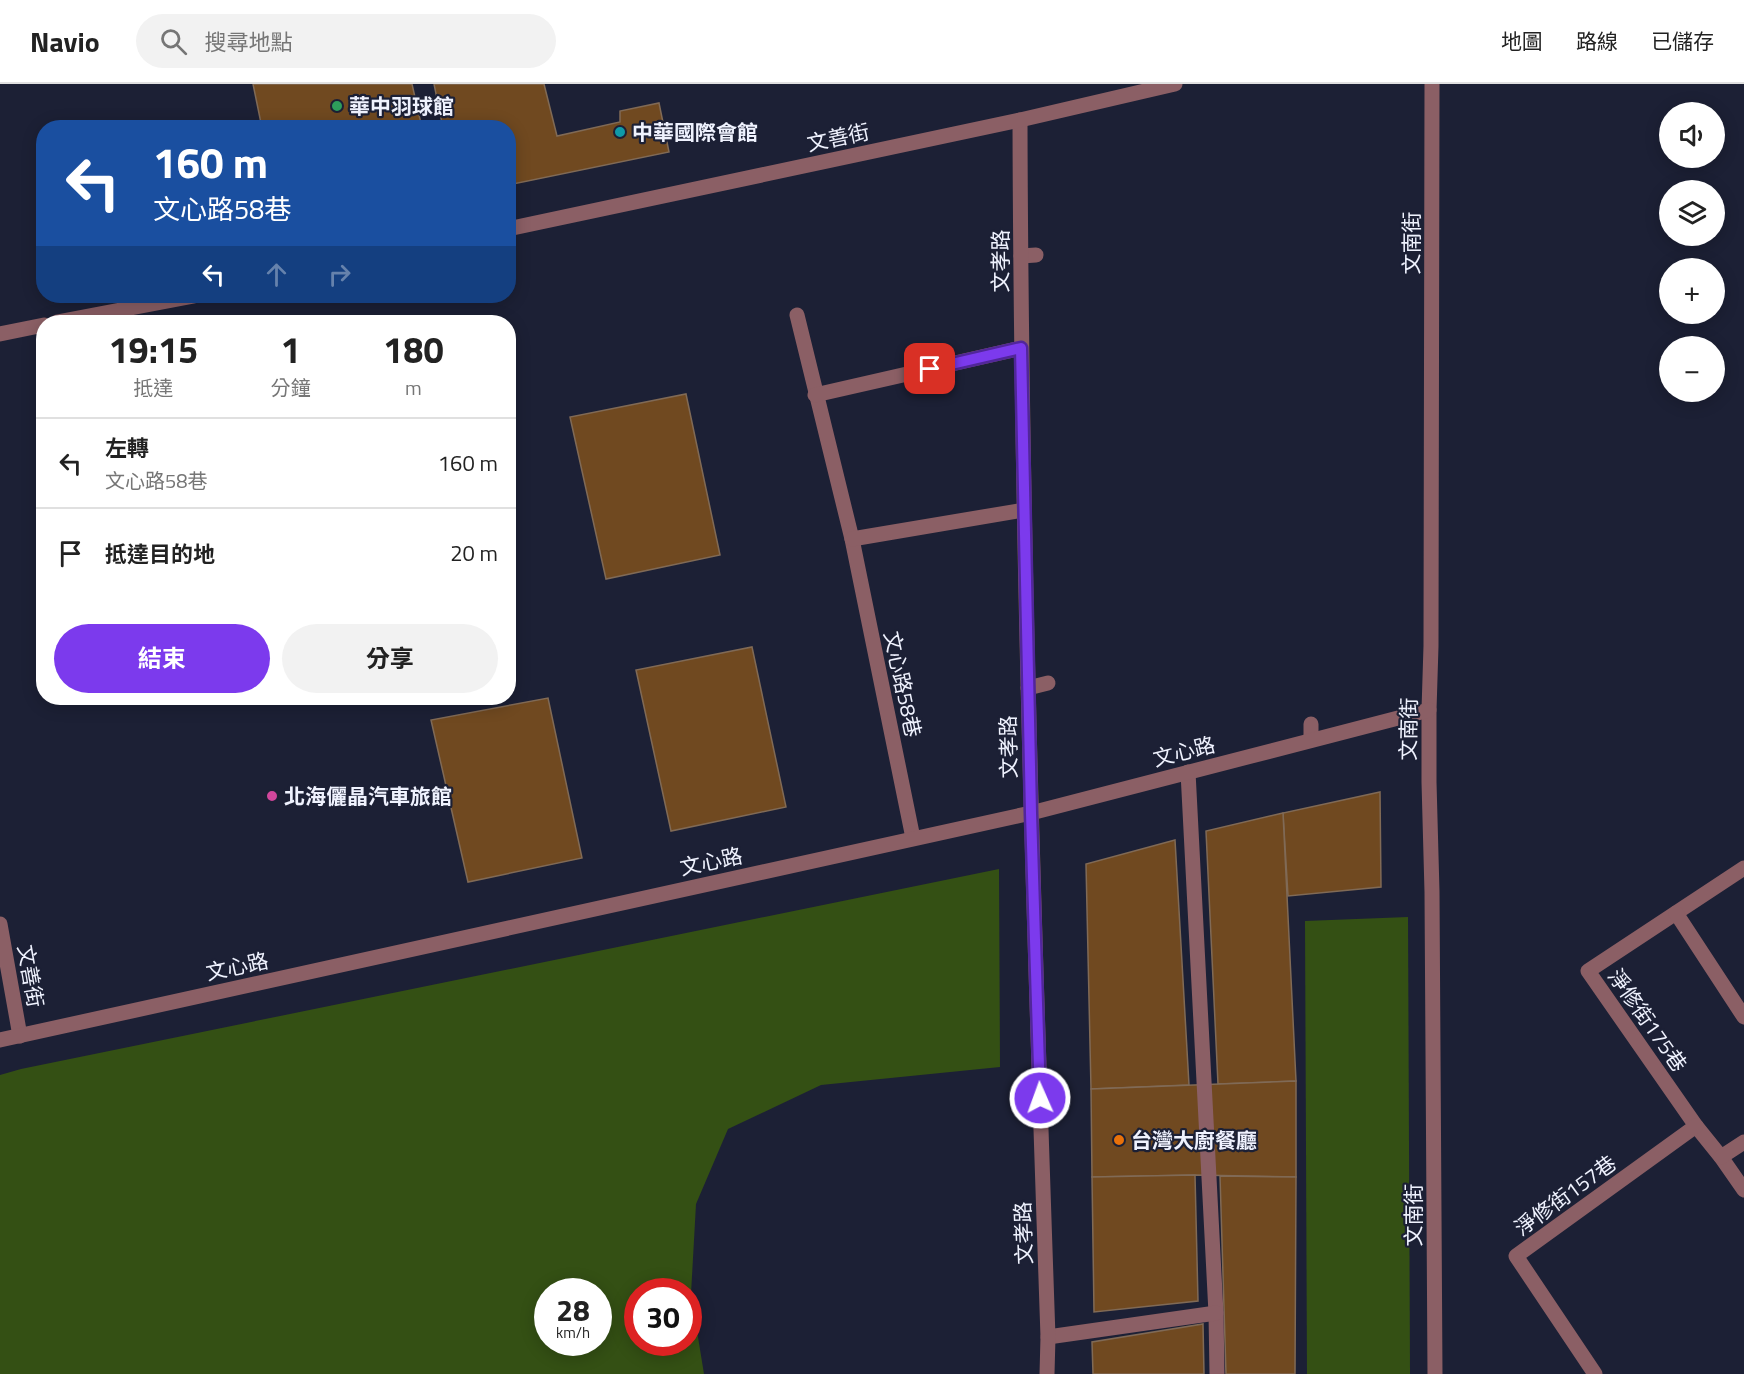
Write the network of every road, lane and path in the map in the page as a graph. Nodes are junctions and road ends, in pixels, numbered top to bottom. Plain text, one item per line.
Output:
1 (1175, 84) edge
2 (1432, 84) edge
3 (1020, 120) junction
4 (516, 227) edge
5 (157, 303) edge
6 (94, 315) edge
7 (796, 315) dead end
8 (36, 327) edge
9 (0, 334) edge
10 (1021, 348) junction
11 (815, 395) junction
12 (1024, 510) junction
13 (852, 538) junction
14 (1048, 683) dead end
15 (1028, 688) junction
16 (1429, 710) junction
17 (1311, 724) dead end
18 (1311, 740) junction
19 (1188, 772) junction
20 (1031, 813) junction
21 (914, 838) junction
22 (1744, 868) edge
23 (1676, 913) junction
24 (0, 924) edge
25 (1744, 1017) edge
26 (20, 1036) junction
27 (0, 1040) edge
28 (1696, 1126) junction
29 (1744, 1142) edge
30 (1721, 1157) junction
31 (1744, 1191) edge
32 (1216, 1313) junction
33 (1048, 1337) junction
34 (1047, 1374) edge
35 (1216, 1374) edge
36 (1435, 1374) edge
37 (1594, 1374) edge

1 - 3 street, 文善街
2 - 16 street, 文南街
3 - 4 street, 文善街
3 - 10 street, 文孝路
5 - 6 street
7 - 11 street, 文心路58巷
8 - 9 street
10 - 11 street
10 - 12 street, 文孝路
11 - 13 street, 文心路58巷
12 - 13 street
12 - 15 street, 文孝路
13 - 21 street, 文心路58巷
14 - 15 street
15 - 20 street, 文孝路
16 - 18 street, 文心路
16 - 36 street, 文南街
17 - 18 street
18 - 19 street, 文心路
19 - 20 street, 文心路
19 - 32 street
20 - 21 street, 文心路
20 - 33 street, 文孝路
21 - 26 street, 文心路
22 - 23 street, 淨修街175巷
23 - 25 street
23 - 28 street, 淨修街175巷
24 - 26 street, 文善街
26 - 27 street, 文心路
28 - 30 street, 淨修街175巷
28 - 37 street, 淨修街157巷
29 - 30 street
30 - 31 street, 淨修街175巷
32 - 33 street
32 - 35 street
33 - 34 street, 文孝路

